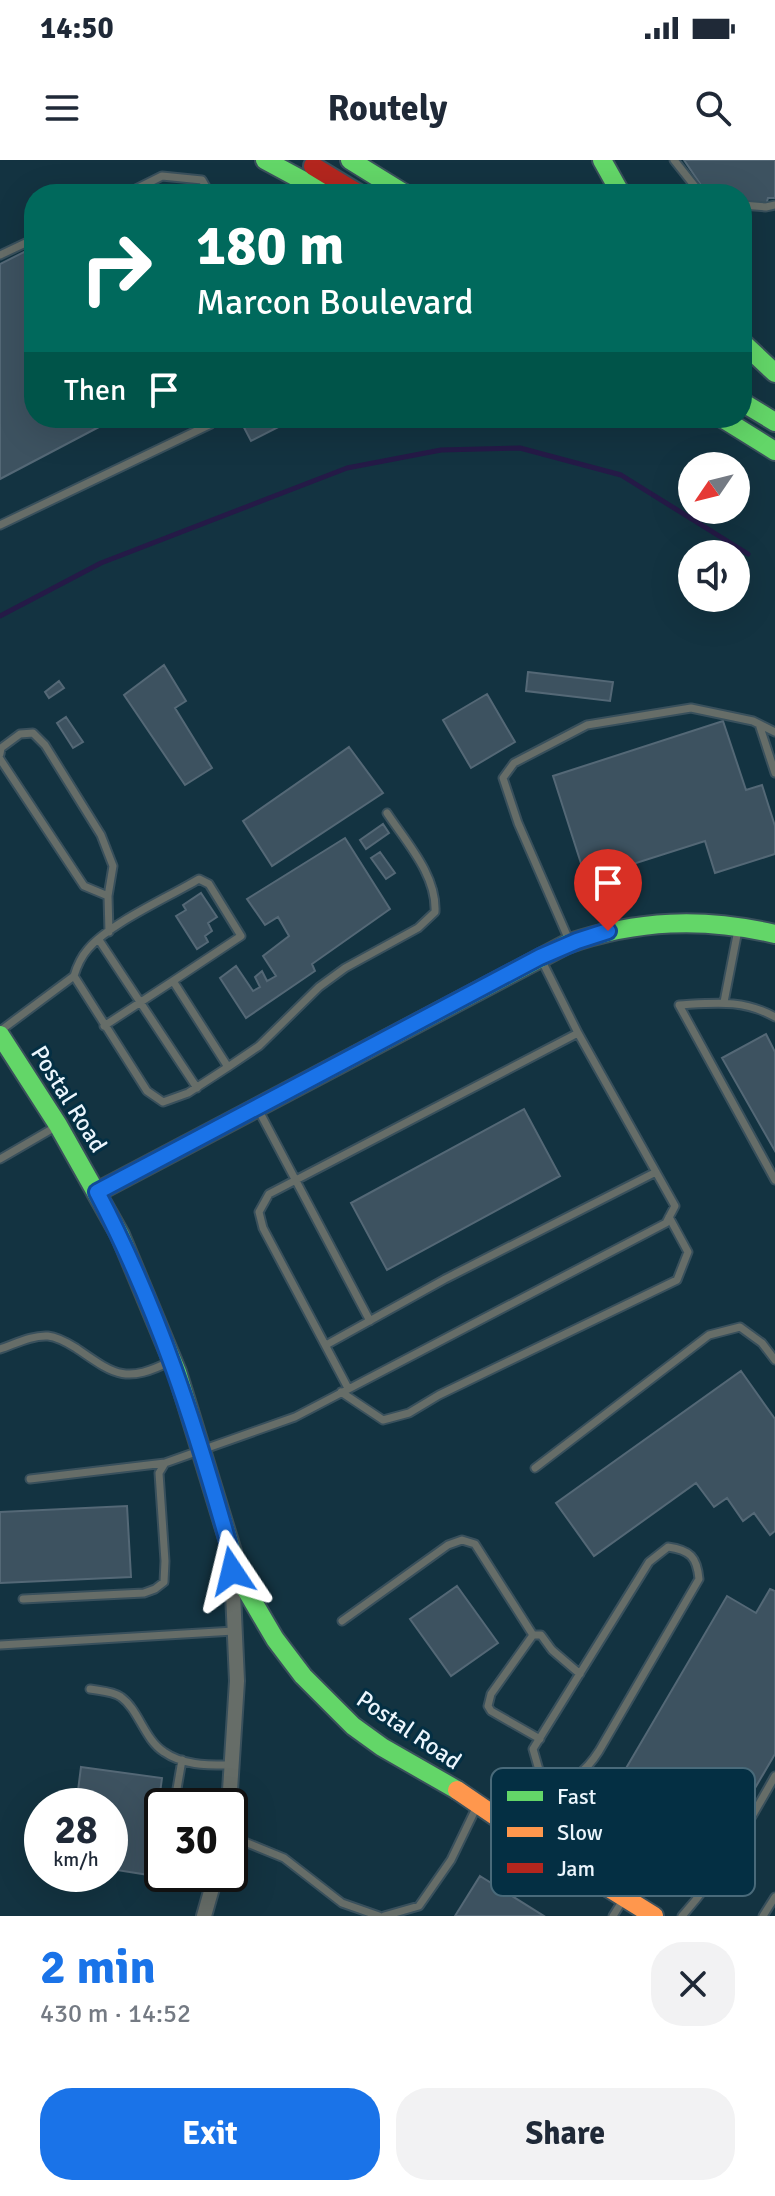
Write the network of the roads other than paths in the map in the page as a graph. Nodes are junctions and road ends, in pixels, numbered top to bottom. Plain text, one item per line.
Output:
1 (265, 160) edge
2 (303, 160) edge
3 (350, 160) edge
4 (602, 160) edge
5 (674, 160) edge
6 (152, 184) edge
7 (204, 184) edge
8 (309, 184) edge
9 (343, 184) edge
10 (389, 184) edge
11 (615, 184) edge
12 (693, 184) edge
13 (775, 205) edge
14 (752, 206) edge
15 (24, 244) edge
16 (0, 255) edge
17 (752, 351) edge
18 (775, 373) edge
19 (752, 408) edge
20 (775, 422) edge
21 (203, 428) edge
22 (738, 428) edge
23 (775, 451) edge
24 (0, 525) edge
25 (759, 724) junction
26 (775, 732) edge
27 (0, 757) edge
28 (775, 773) edge
29 (387, 813) dead end
30 (108, 896) junction
31 (739, 926) junction
32 (109, 932) junction
33 (775, 934) edge
34 (99, 940) junction
35 (571, 943) junction
36 (540, 957) junction
37 (74, 976) junction
38 (173, 981) junction
39 (140, 1002) junction
40 (724, 1002) junction
41 (775, 1017) edge
42 (104, 1026) junction
43 (0, 1033) edge
44 (578, 1033) junction
45 (228, 1067) junction
46 (197, 1088) junction
47 (257, 1107) junction
48 (58, 1125) junction
49 (0, 1159) edge
50 (656, 1172) junction
51 (295, 1180) junction
52 (775, 1180) edge
53 (97, 1192) junction
54 (669, 1217) junction
55 (370, 1321) junction
56 (326, 1345) junction
57 (0, 1349) edge
58 (173, 1360) junction
59 (775, 1360) edge
60 (345, 1390) junction
61 (202, 1450) junction
62 (165, 1463) junction
63 (535, 1468) dead end
64 (30, 1479) dead end
65 (230, 1549) junction
66 (23, 1599) dead end
67 (342, 1621) dead end
68 (236, 1631) junction
69 (533, 1635) junction
70 (0, 1645) edge
71 (580, 1674) junction
72 (90, 1689) dead end
73 (540, 1739) junction
74 (182, 1760) junction
75 (232, 1765) junction
76 (538, 1768) edge
77 (589, 1768) edge
78 (775, 1776) edge
79 (177, 1788) edge
80 (230, 1788) edge
81 (479, 1803) junction
82 (491, 1812) edge
83 (755, 1812) edge
84 (248, 1843) edge
85 (211, 1892) edge
86 (622, 1896) edge
87 (699, 1896) edge
88 (775, 1897) edge
89 (625, 1898) junction
90 (204, 1916) edge
91 (382, 1916) edge
92 (613, 1916) edge
93 (654, 1916) edge
94 (682, 1916) edge
95 (763, 1916) edge

1 - 8 main road
2 - 9 main road
3 - 10 main road
4 - 11 main road
5 - 12 lane
6 - 7 lane
13 - 14 lane
15 - 16 lane
17 - 18 main road
19 - 20 main road
21 - 24 lane
22 - 23 main road
25 - 26 lane
25 - 28 lane
25 - 35 lane
27 - 30 lane
27 - 30 lane
29 - 45 lane
30 - 32 lane
31 - 33 main road
31 - 35 main road
31 - 40 lane
32 - 34 lane
32 - 38 lane
34 - 37 lane
34 - 39 lane
35 - 36 main road
36 - 44 lane
36 - 47 main road
37 - 42 lane
37 - 43 lane
38 - 39 lane
38 - 45 lane
39 - 42 lane
39 - 46 lane
40 - 41 lane
40 - 52 lane
42 - 46 lane
43 - 48 main road, Postal Road
44 - 50 lane
44 - 51 lane
45 - 46 lane
47 - 51 lane
47 - 53 main road
48 - 49 lane
48 - 53 main road, Postal Road
50 - 54 lane
50 - 55 lane
51 - 55 lane
51 - 56 lane
53 - 58 main road, Postal Road
54 - 60 lane
54 - 60 lane
55 - 56 lane
56 - 60 lane
57 - 58 lane
58 - 61 main road, Postal Road
59 - 63 lane
60 - 61 lane
61 - 62 lane
61 - 65 main road, Postal Road
62 - 64 lane
62 - 66 lane
65 - 68 street
65 - 81 main road, Postal Road
67 - 69 lane
68 - 70 lane
68 - 75 street
69 - 71 lane
69 - 73 lane
71 - 73 lane
71 - 77 lane
72 - 74 lane
73 - 76 lane
74 - 75 lane
74 - 79 lane
75 - 80 street
78 - 83 lane
81 - 82 main road, Postal Road
81 - 91 lane
84 - 91 lane
85 - 90 street
86 - 89 main road, Postal Road
87 - 94 lane
88 - 95 lane
89 - 92 lane
89 - 93 main road, Postal Road

